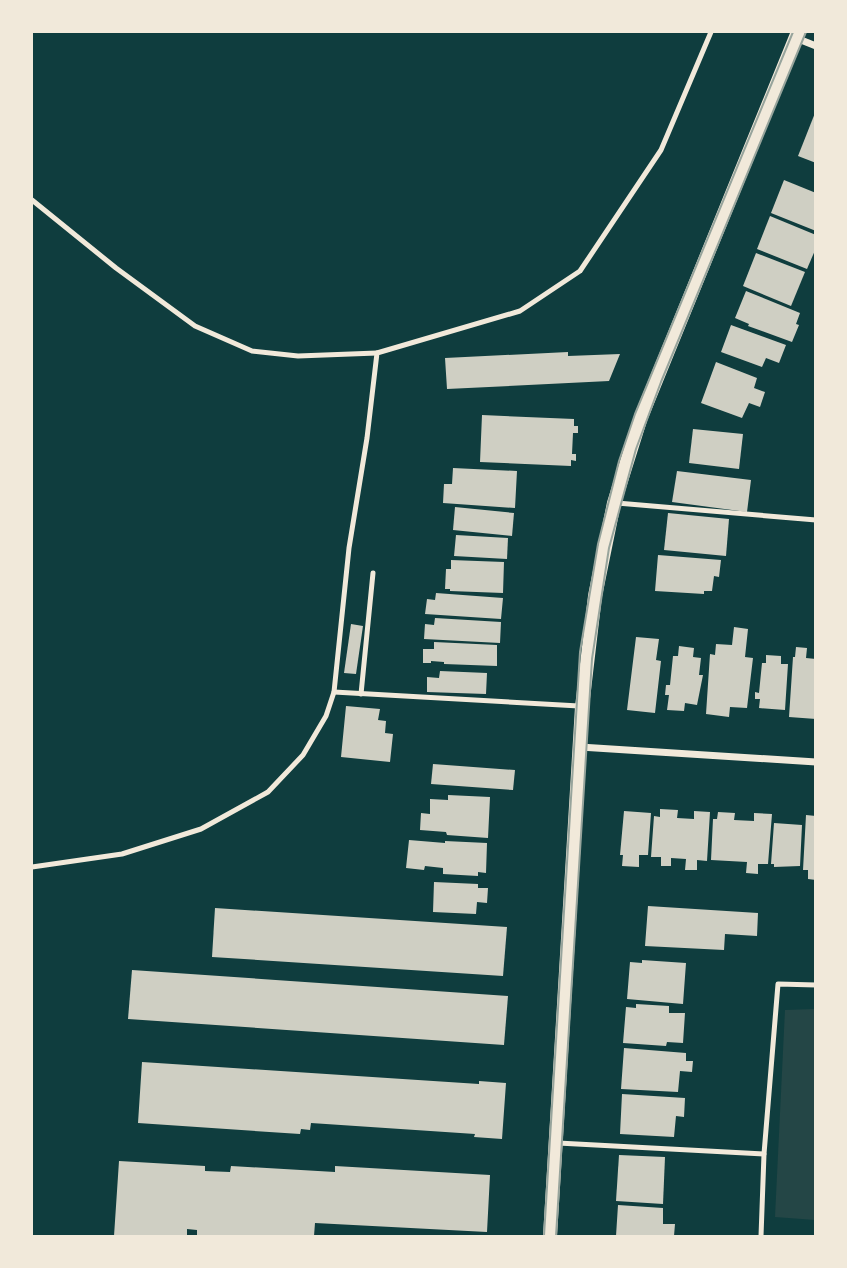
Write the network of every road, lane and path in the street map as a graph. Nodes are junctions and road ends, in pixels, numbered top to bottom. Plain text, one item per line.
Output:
1 (711, 32) edge
2 (796, 35) edge
3 (816, 46) edge
4 (32, 200) edge
5 (377, 353) junction
6 (614, 503) junction
7 (816, 520) edge
8 (373, 572) dead end
9 (334, 692) junction
10 (361, 694) junction
11 (582, 707) junction
12 (580, 747) junction
13 (816, 762) edge
14 (32, 867) edge
15 (816, 985) edge
16 (555, 1143) junction
17 (764, 1154) junction
18 (550, 1237) edge
19 (761, 1237) edge

1 - 5 lane
2 - 3 street
2 - 6 main road
4 - 5 lane
5 - 9 lane
6 - 7 lane
6 - 11 main road
8 - 10 lane
9 - 10 lane
9 - 14 lane
10 - 11 lane
11 - 12 main road
12 - 13 street
12 - 16 main road
15 - 17 lane
16 - 17 lane
16 - 18 main road
17 - 19 lane

